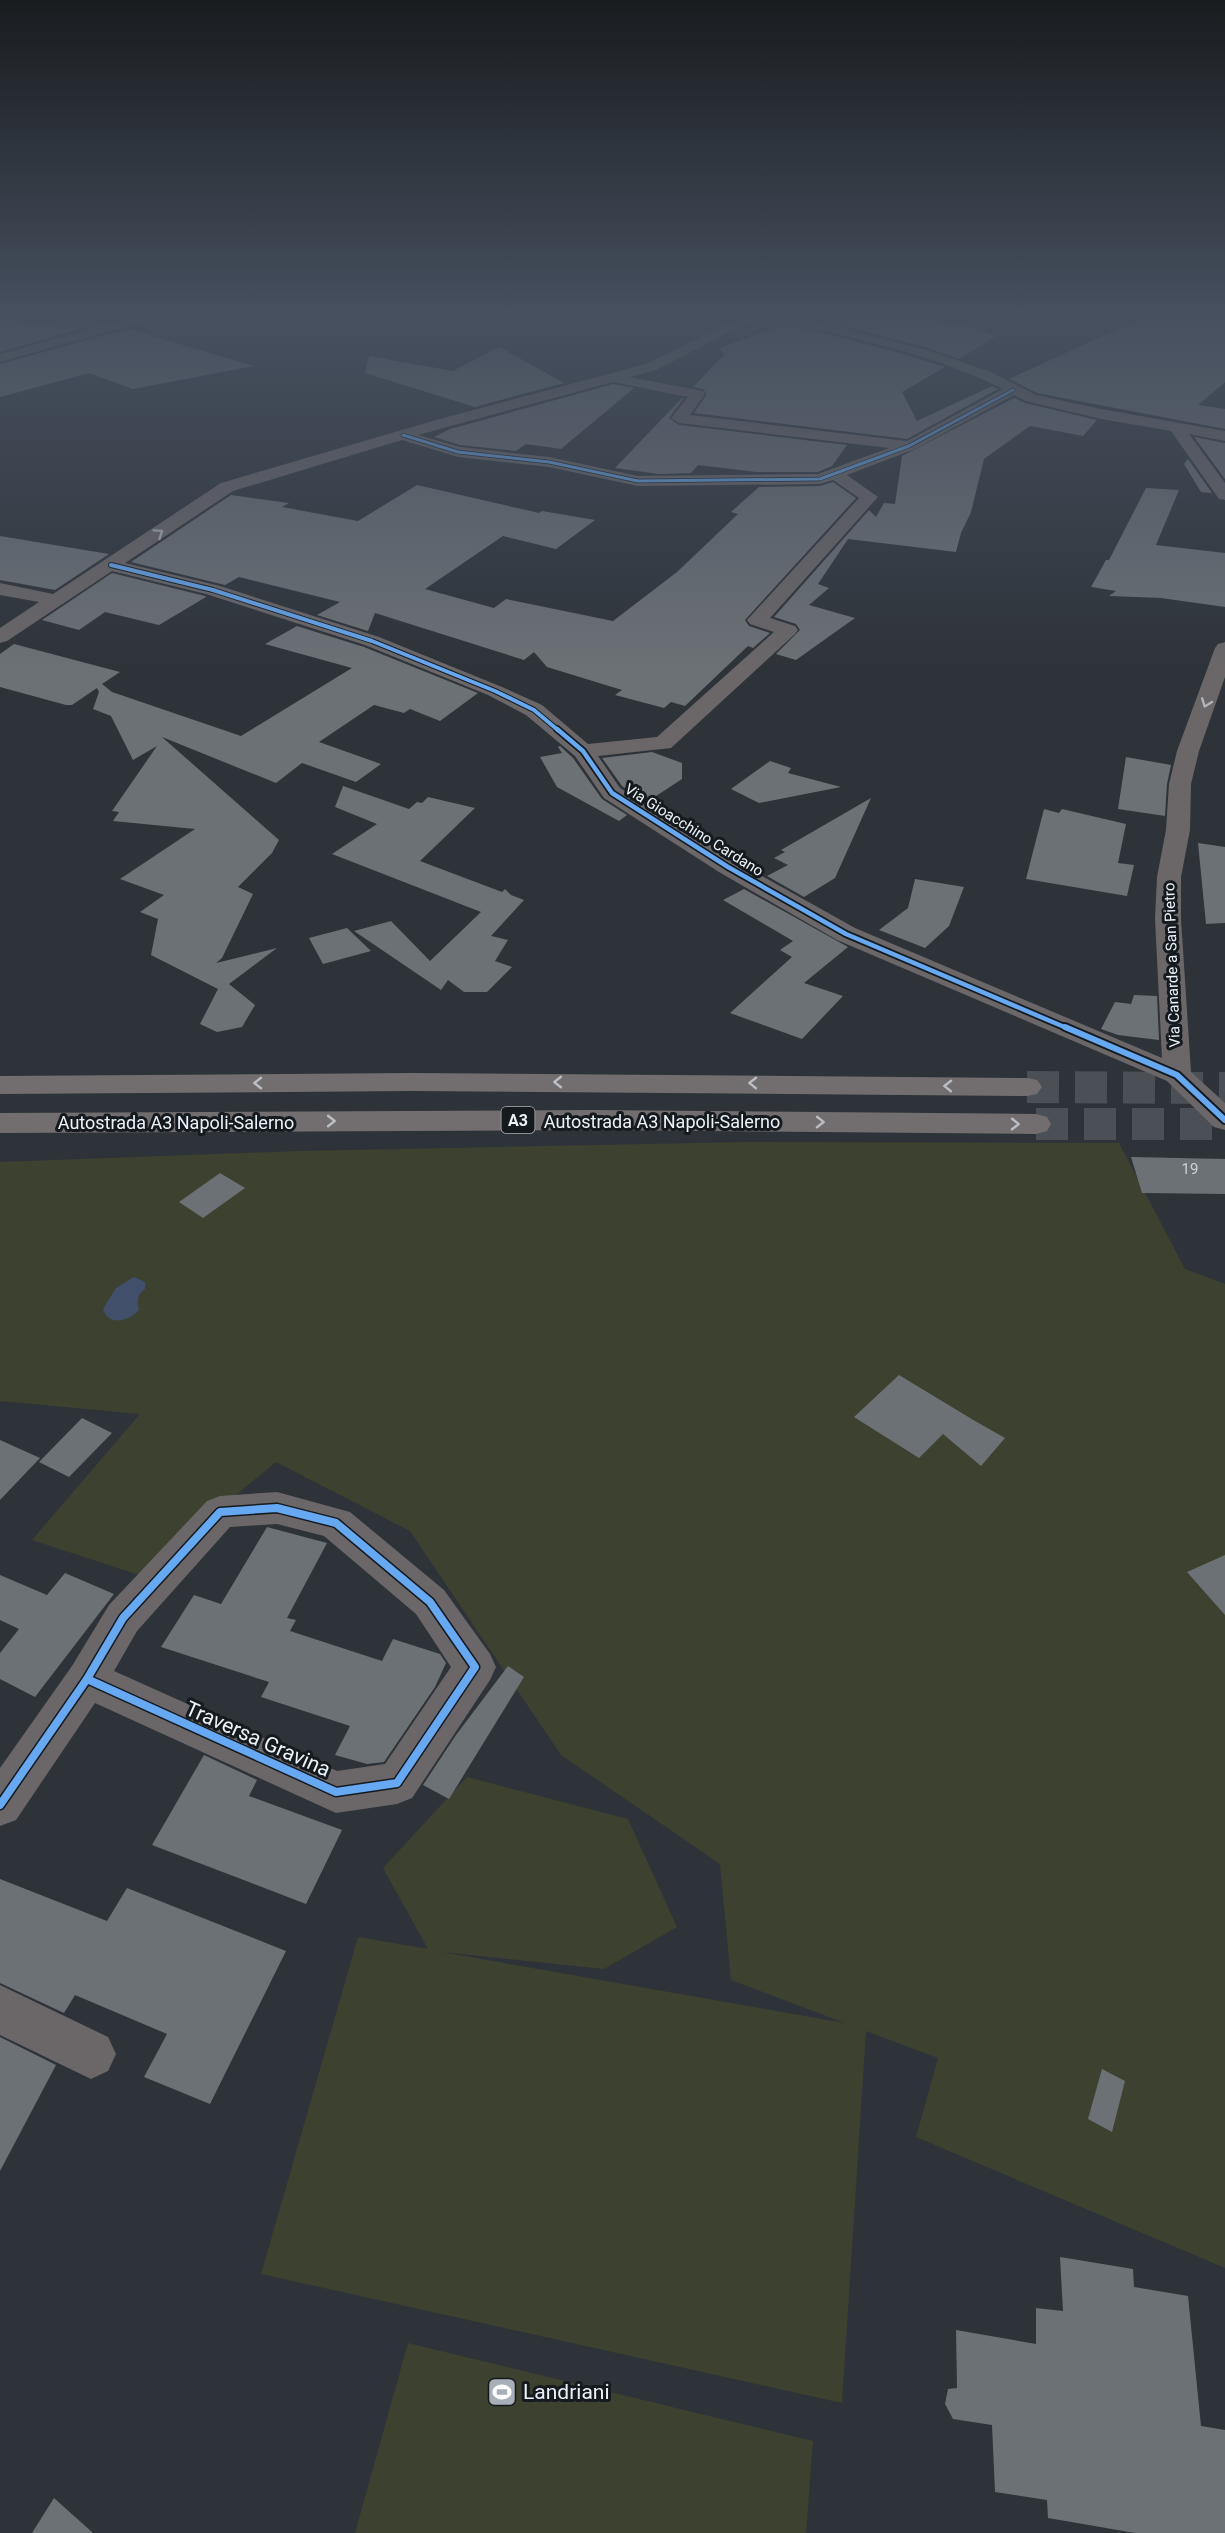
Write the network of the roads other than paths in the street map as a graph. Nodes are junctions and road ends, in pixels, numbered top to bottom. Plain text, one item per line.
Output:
1 (403, 435) joint
2 (820, 435) edge
3 (929, 435) edge
4 (1181, 435) edge
5 (909, 446) junction
6 (834, 473) junction
7 (1225, 495) edge
8 (111, 565) junction
9 (0, 589) edge
10 (56, 600) junction
11 (0, 637) edge
12 (1225, 648) edge
13 (583, 752) junction
14 (1177, 1075) junction
15 (0, 1085) edge
16 (1027, 1087) tunnel mouth
17 (1225, 1120) edge
18 (0, 1123) edge
19 (1036, 1124) tunnel mouth
20 (87, 1679) junction
21 (0, 1805) edge
22 (0, 2009) edge
23 (91, 2054) dead end

1 - 6 street
8 -> 1 street
2 - 5 street
3 - 5 street
4 - 7 street
5 - 6 street
6 - 13 street
8 - 10 street
8 - 13 street, Via Gioacchino Cardano
9 - 10 street
10 - 11 street
12 -> 14 street, Via Canarde a San Pietro
13 - 14 street, Via Gioacchino Cardano
14 - 17 street
16 -> 15 highway, Autostrada A3 Napoli-Salerno / A3
18 -> 19 highway, Autostrada A3 Napoli-Salerno / A3
20 - 20 street, Traversa Gravina
20 - 21 street, Traversa Gravina
22 - 23 street

